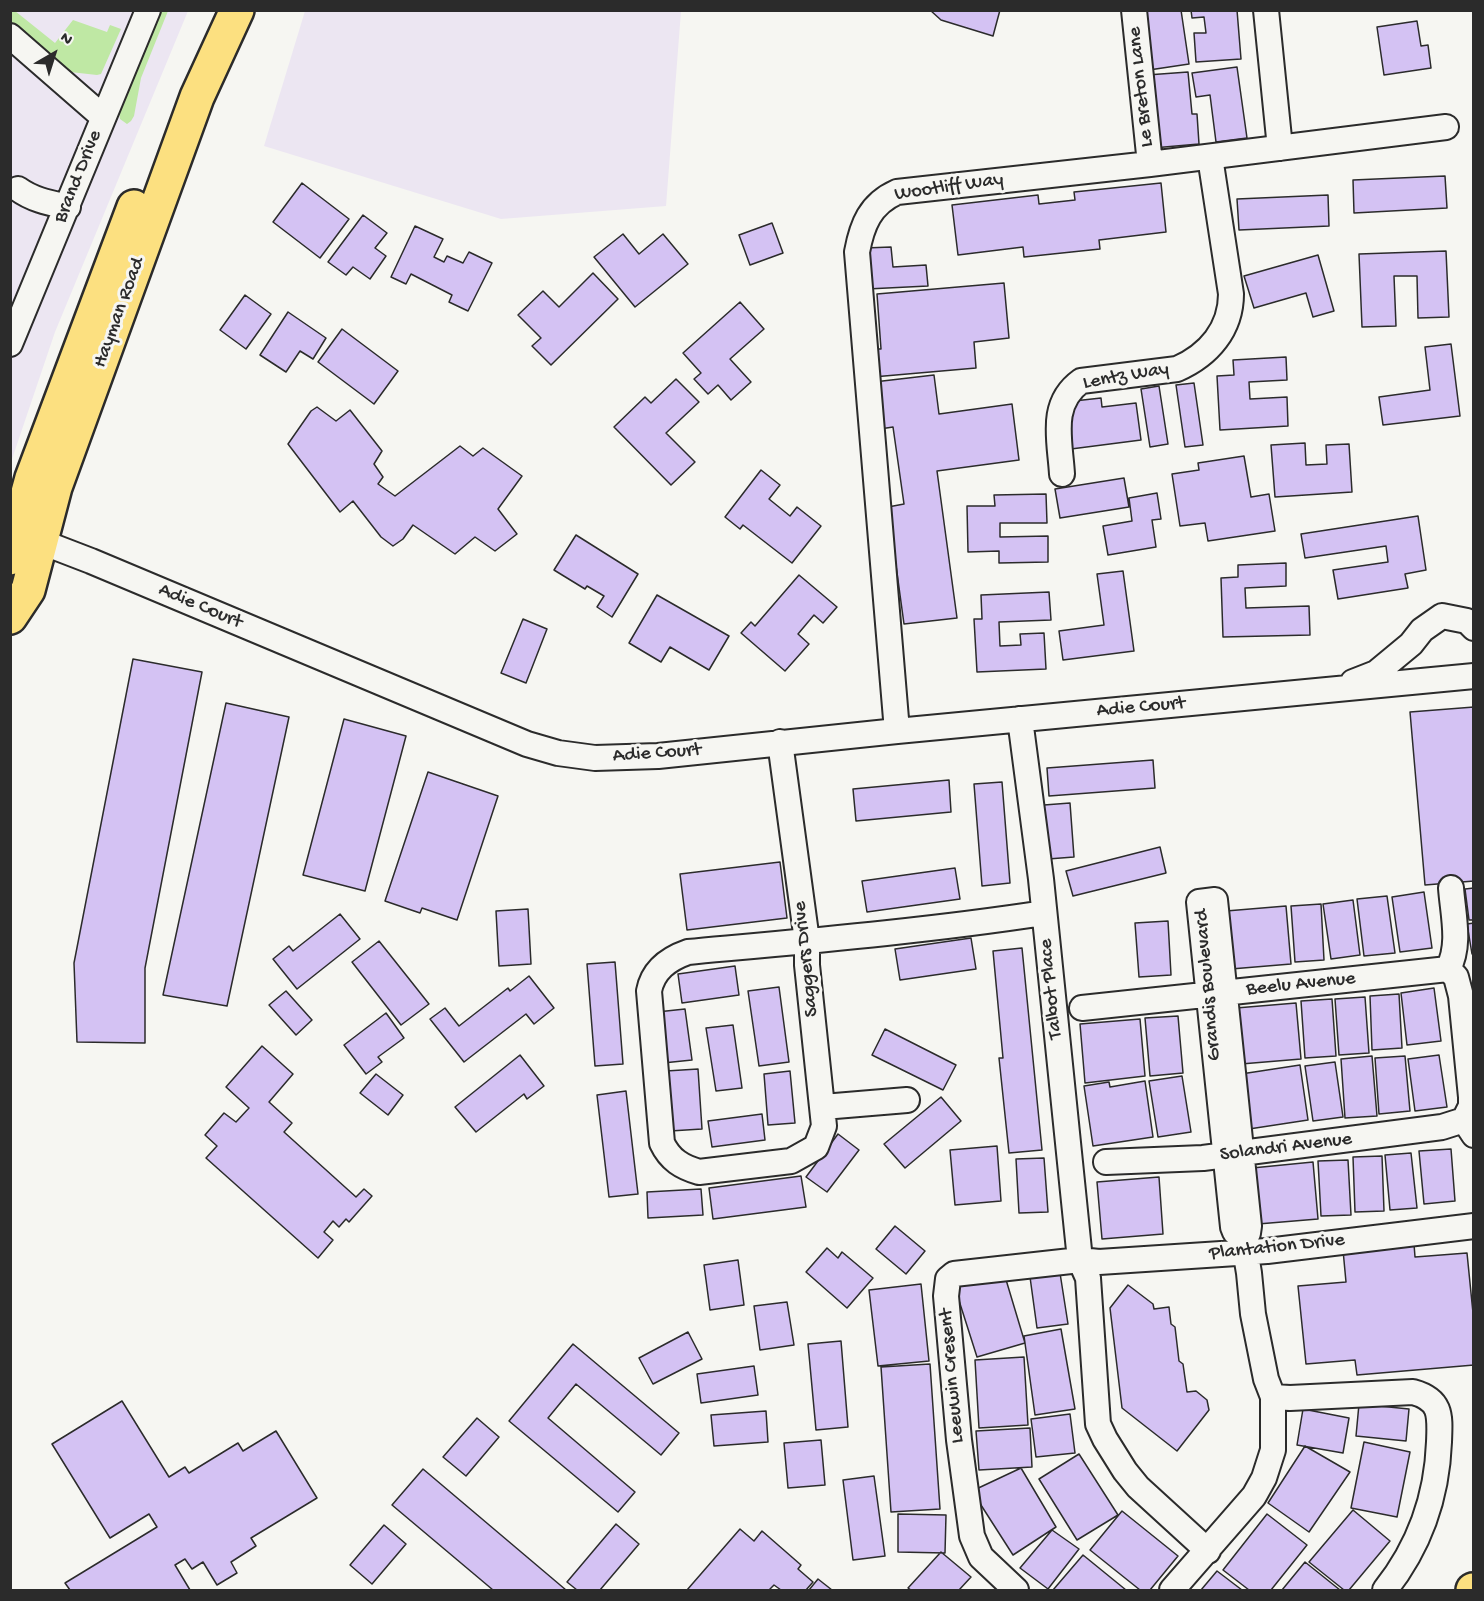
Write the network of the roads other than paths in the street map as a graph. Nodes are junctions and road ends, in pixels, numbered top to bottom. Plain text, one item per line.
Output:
1 (148, 10) edge
2 (213, 10) edge
3 (237, 10) edge
4 (1134, 10) edge
5 (1266, 10) edge
6 (10, 36) edge
7 (103, 117) junction
8 (1446, 127) dead end
9 (1280, 148) junction
10 (1210, 157) junction
11 (1150, 164) junction
12 (18, 189) dead end
13 (68, 207) junction
14 (10, 344) edge
15 (1062, 474) dead end
16 (23, 544) edge
17 (10, 617) edge
18 (1473, 628) edge
19 (1473, 676) edge
20 (1337, 689) junction
21 (1020, 719) junction
22 (897, 730) junction
23 (780, 742) junction
24 (1451, 888) dead end
25 (1044, 913) junction
26 (807, 941) junction
27 (1448, 969) junction
28 (1217, 994) junction
29 (1082, 1008) dead end
30 (907, 1100) dead end
31 (823, 1107) junction
32 (1469, 1127) edge
33 (1233, 1155) junction
34 (1106, 1162) dead end
35 (1473, 1226) edge
36 (1245, 1245) junction
37 (1080, 1260) junction
38 (1273, 1397) junction
39 (1208, 1551) junction
40 (1016, 1590) edge
41 (1172, 1590) edge
42 (1385, 1590) edge

1 - 7 street, Brand Drive
2 - 16 main road, Hayman Road
3 - 16 main road, Hayman Road
4 - 11 street, Le Breton Lane
5 - 9 street
6 - 7 street
7 - 13 street, Brand Drive
8 - 9 street, Wootliff Way
9 - 10 street, Wootliff Way
10 - 11 street, Wootliff Way
10 - 15 street, Lentz Way
11 - 22 street, Wootliff Way
12 - 13 street
13 - 14 street, Brand Drive
16 - 17 main road, Hayman Road
16 - 23 street, Adie Court
18 - 20 street, Adie Court
19 - 20 street, Adie Court
20 - 21 street, Adie Court
21 - 22 street, Adie Court
21 - 25 street, Talbot Place
22 - 23 street, Adie Court
23 - 26 street, Saggers Drive
24 - 27 street
25 - 26 street
25 - 37 street, Talbot Place
26 - 31 street, Saggers Drive
26 - 31 street, Saggers Drive
27 - 28 street, Beelu Avenue
27 - 32 street
28 - 29 street, Beelu Avenue
28 - 33 street, Grandis Boulevard
30 - 31 street
32 - 33 street, Solandri Avenue
33 - 34 street, Solandri Avenue
33 - 36 street, Grandis Boulevard
35 - 36 street, Plantation Drive
36 - 37 street, Plantation Drive
36 - 38 street, Grandis Boulevard
37 - 39 street, Talbot Place
37 - 40 street, Leeuwin Cresent
38 - 39 street, Grandis Boulevard
38 - 42 street
39 - 41 street, Grandis Boulevard

